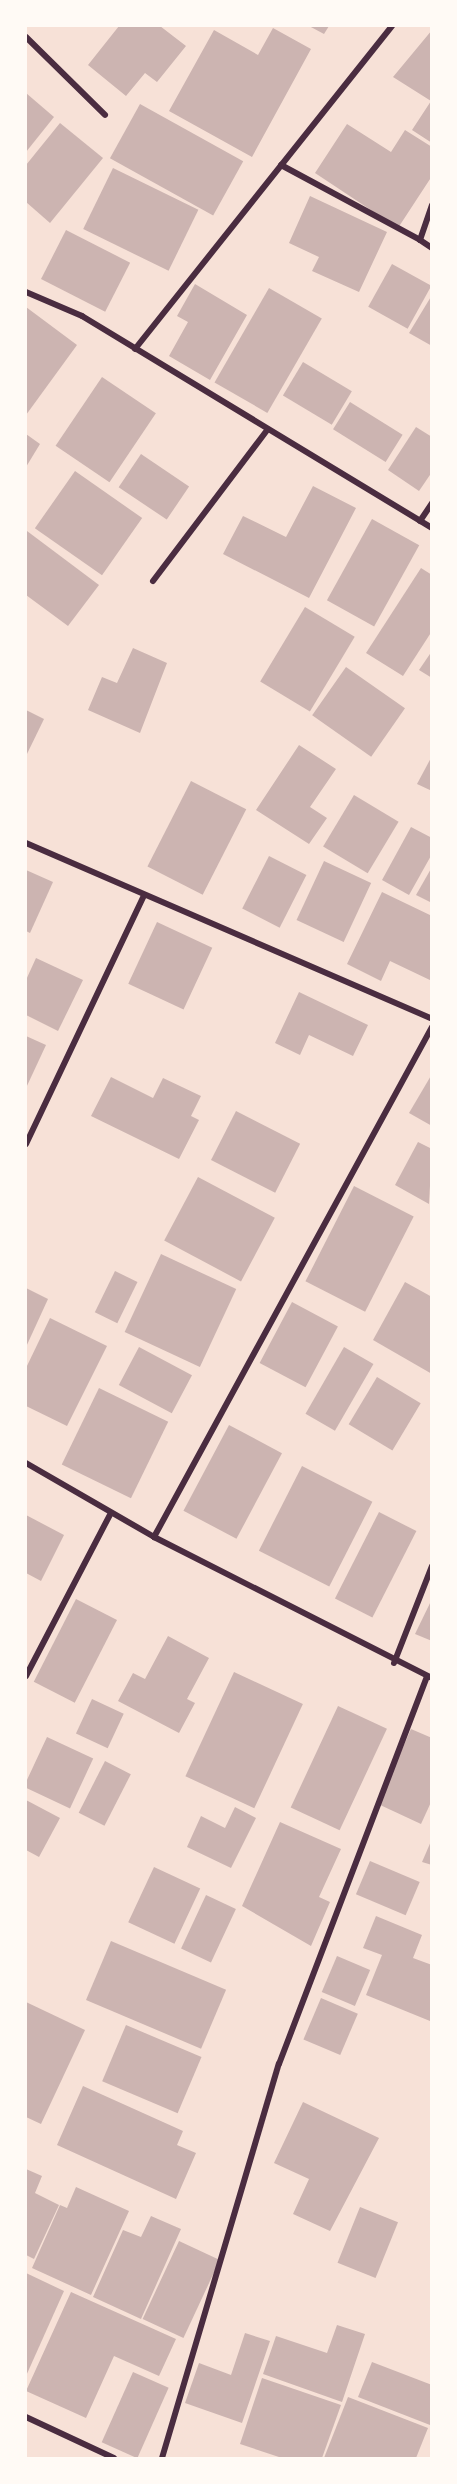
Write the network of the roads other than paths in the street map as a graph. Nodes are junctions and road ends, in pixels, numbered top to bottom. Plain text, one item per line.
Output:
1 (392, 26) edge
2 (26, 37) edge
3 (105, 115) dead end
4 (281, 165) junction
5 (432, 205) edge
6 (420, 240) junction
7 (432, 248) edge
8 (26, 292) edge
9 (135, 349) junction
10 (267, 429) junction
11 (432, 503) edge
12 (420, 521) junction
13 (432, 528) edge
14 (153, 582) dead end
15 (26, 843) edge
16 (144, 896) junction
17 (432, 1019) edge
18 (432, 1027) edge
19 (26, 1144) edge
20 (26, 1463) edge
21 (111, 1513) junction
22 (154, 1536) junction
23 (432, 1566) edge
24 (394, 1663) junction
25 (26, 1676) edge
26 (429, 1677) edge
27 (26, 2417) edge
28 (114, 2458) edge
29 (162, 2458) edge

1 - 4 street
2 - 3 street
4 - 6 street
4 - 9 street
5 - 6 street
6 - 7 street
8 - 9 street
9 - 10 street
10 - 12 street
10 - 14 street
11 - 12 street
12 - 13 street
15 - 16 street
16 - 17 street
16 - 19 street
18 - 22 street
20 - 21 street
21 - 22 street
21 - 25 street
22 - 24 street
23 - 24 street
24 - 26 street
26 - 29 street
27 - 28 street

